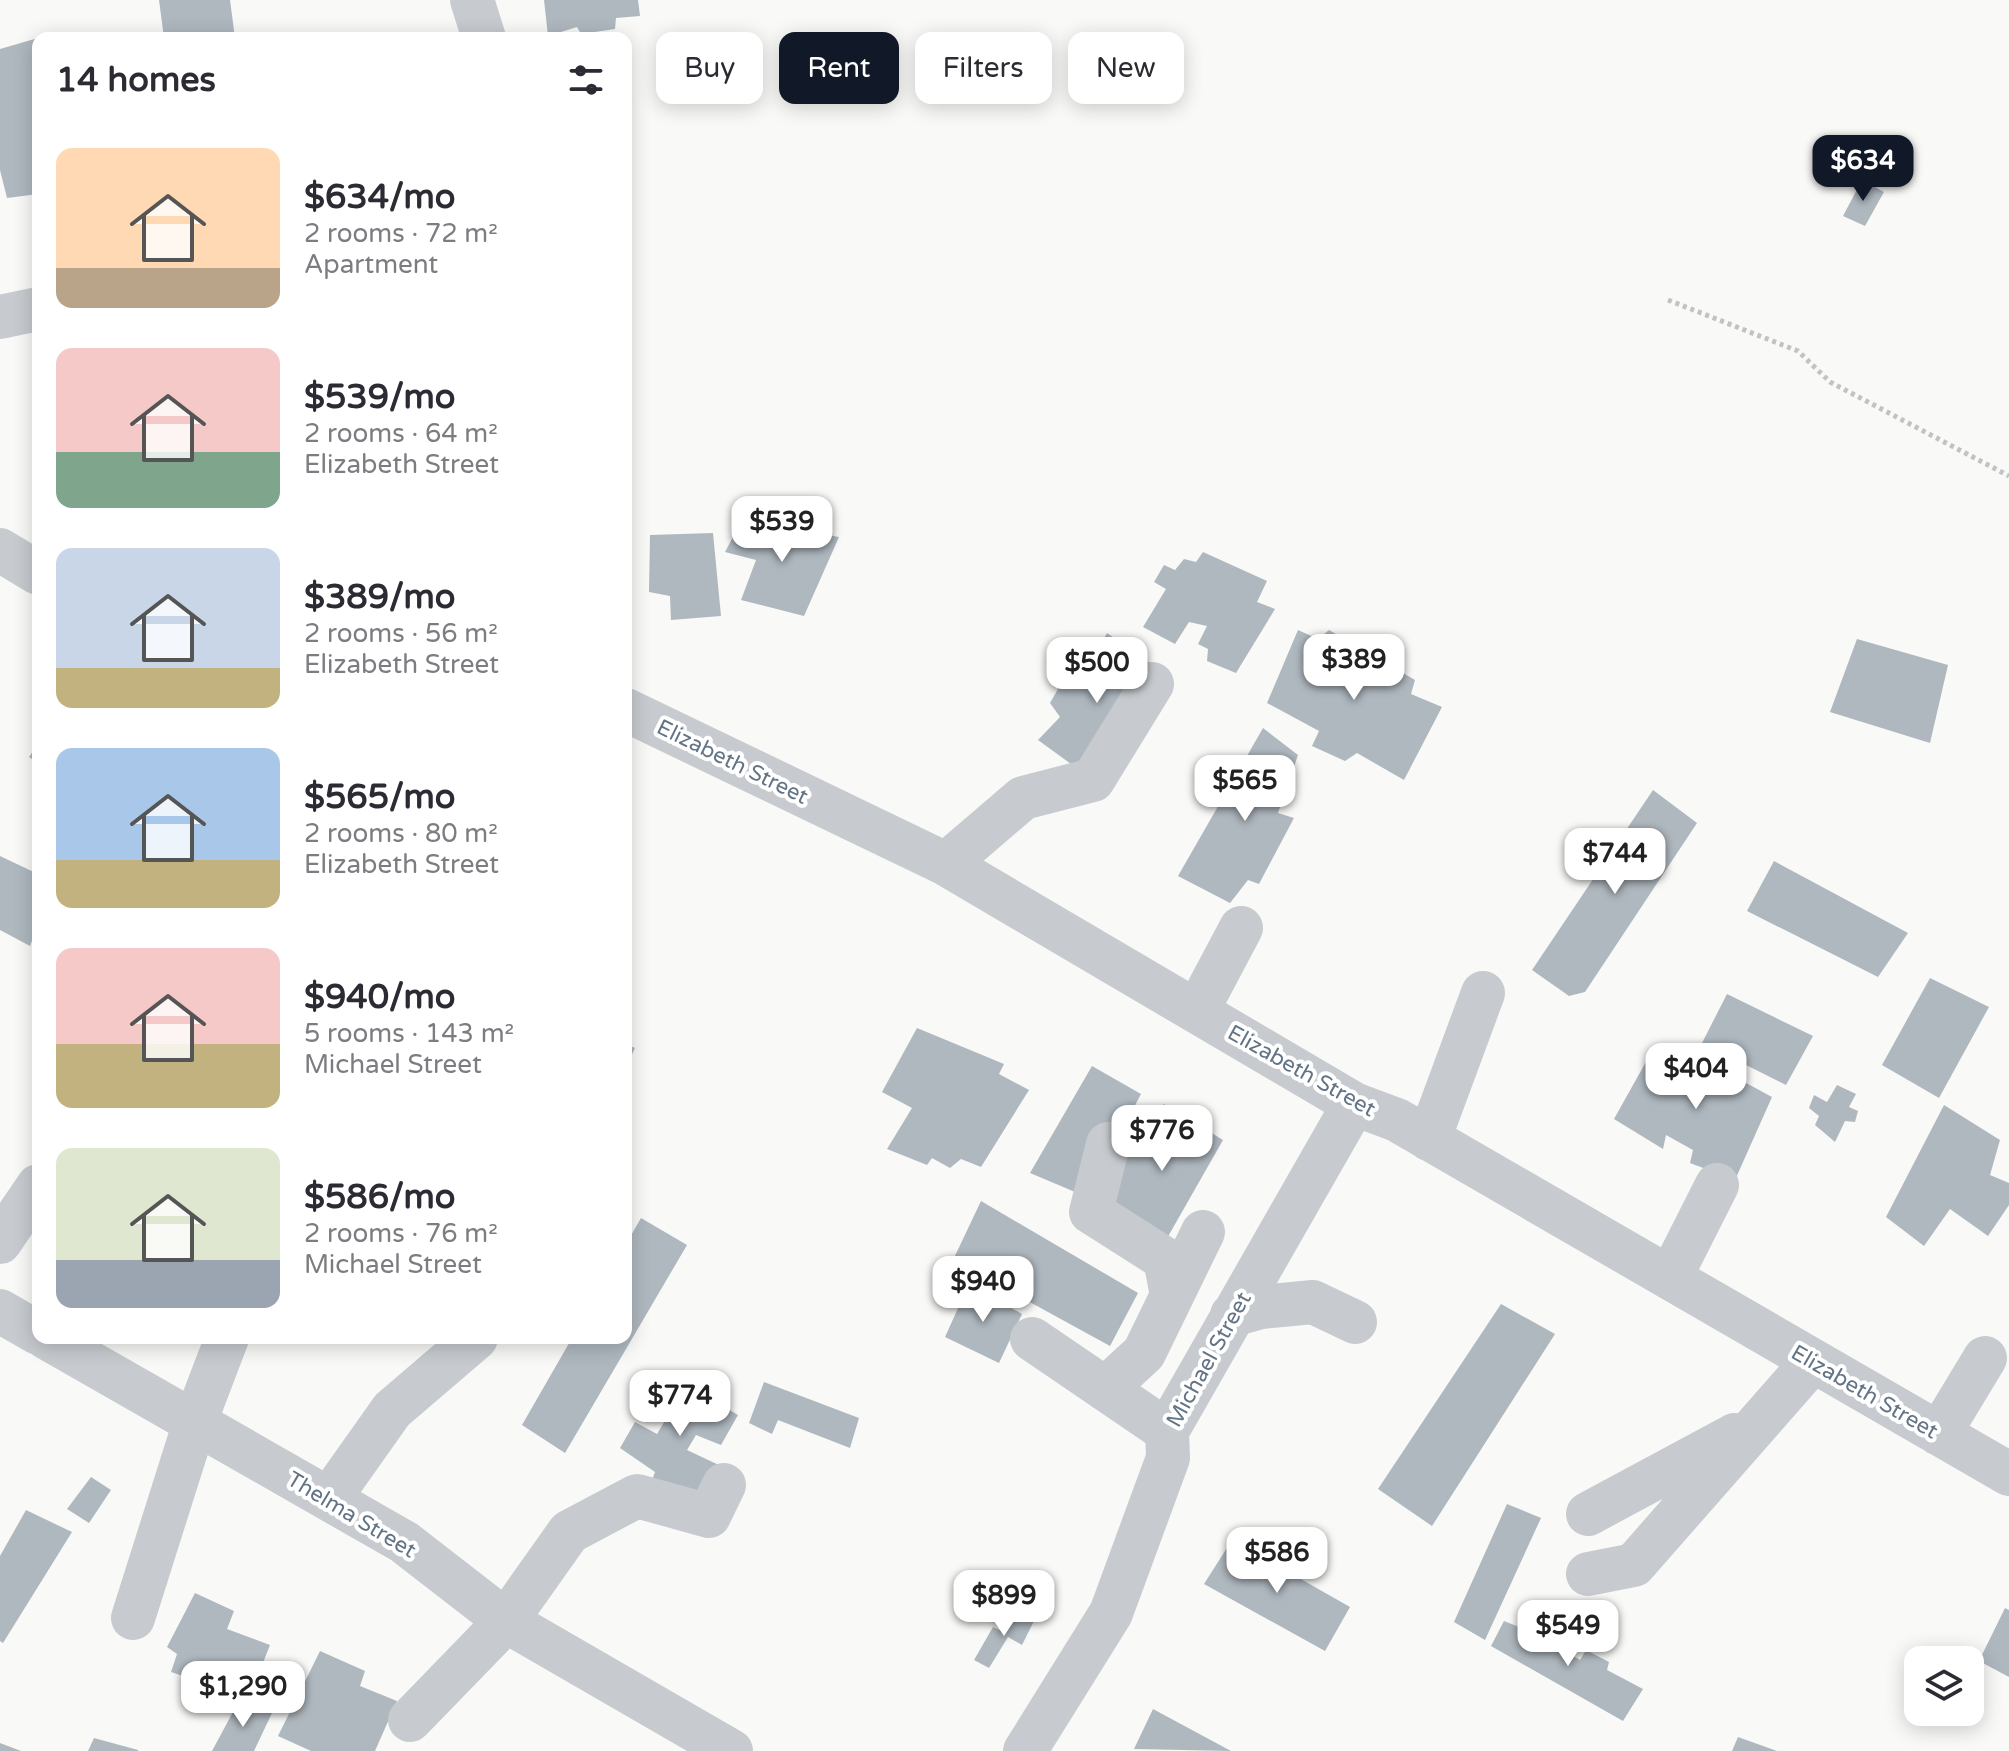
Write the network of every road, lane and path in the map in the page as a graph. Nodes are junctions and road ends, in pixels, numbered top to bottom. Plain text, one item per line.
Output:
1 (472, 0) edge
2 (482, 32) edge
3 (1668, 300) dead end
4 (32, 310) edge
5 (0, 317) edge
6 (2009, 476) edge
7 (0, 550) edge
8 (32, 569) edge
9 (1152, 684) dead end
10 (632, 713) edge
11 (946, 864) junction
12 (1241, 928) dead end
13 (1483, 993) dead end
14 (1197, 1011) junction
15 (1354, 1104) junction
16 (1429, 1139) junction
17 (1108, 1144) dead end
18 (1717, 1185) dead end
19 (32, 1195) edge
20 (1203, 1232) dead end
21 (0, 1242) edge
22 (1670, 1278) junction
23 (1172, 1295) junction
24 (0, 1311) edge
25 (1232, 1315) junction
26 (1355, 1322) dead end
27 (32, 1330) edge
28 (1032, 1339) dead end
29 (58, 1344) edge
30 (225, 1344) edge
31 (469, 1344) edge
32 (1985, 1358) dead end
33 (1813, 1361) junction
34 (1105, 1389) junction
35 (195, 1422) junction
36 (1758, 1423) junction
37 (1167, 1431) junction
38 (1939, 1434) junction
39 (2009, 1474) edge
40 (724, 1485) dead end
41 (329, 1499) junction
42 (1588, 1514) dead end
43 (1588, 1574) dead end
44 (133, 1618) dead end
45 (506, 1621) junction
46 (410, 1720) dead end
47 (731, 1751) edge
48 (1025, 1751) edge

1 - 2 street
3 - 6 path
4 - 5 street
7 - 8 street
9 - 11 street
10 - 11 street, Elizabeth Street
11 - 14 street, Elizabeth Street
12 - 14 street
13 - 16 street
14 - 15 street, Elizabeth Street
15 - 16 street, Elizabeth Street
15 - 25 street, Michael Street
16 - 22 street, Elizabeth Street
17 - 23 street
18 - 22 street
19 - 21 street
20 - 23 street
22 - 33 street, Elizabeth Street
23 - 34 street
24 - 27 street
25 - 26 street
25 - 37 street, Michael Street
28 - 34 street
29 - 35 street, Thelma Street
30 - 35 street
31 - 41 street
32 - 38 street
33 - 36 street
33 - 38 street, Elizabeth Street
34 - 37 street
35 - 41 street, Thelma Street
35 - 44 street
36 - 42 street
36 - 43 street
37 - 48 street, Michael Street
38 - 39 street, Elizabeth Street
40 - 45 street
41 - 45 street, Thelma Street
45 - 46 street
45 - 47 street, Thelma Street

